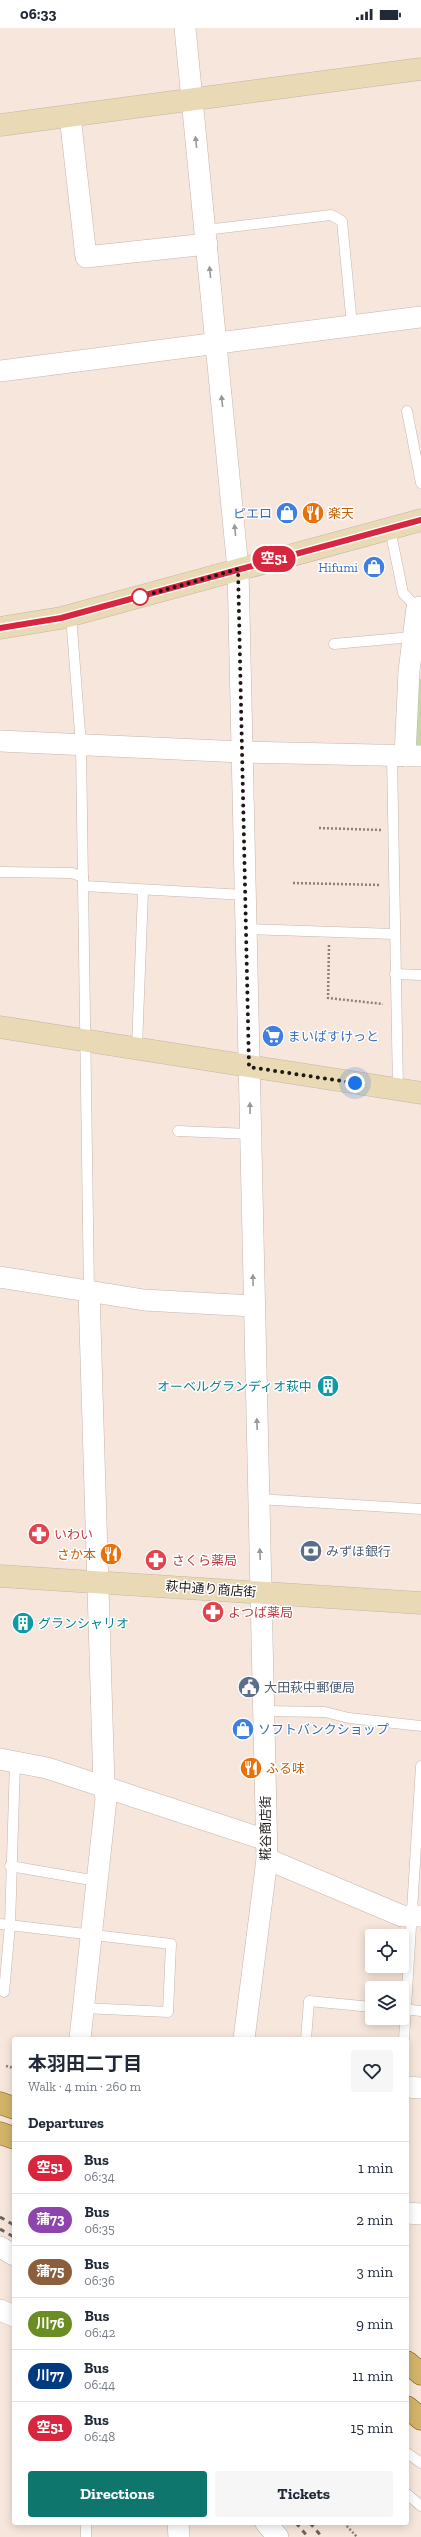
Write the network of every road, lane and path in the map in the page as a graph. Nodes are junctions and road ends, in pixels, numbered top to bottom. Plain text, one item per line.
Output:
1 (185, 28) edge
2 (421, 69) edge
3 (192, 99) junction
4 (70, 116) junction
5 (0, 125) edge
6 (206, 237) junction
7 (421, 317) edge
8 (352, 325) junction
9 (216, 343) junction
10 (0, 371) edge
11 (407, 411) dead end
12 (421, 483) edge
13 (421, 520) edge
14 (390, 528) junction
15 (238, 569) junction
16 (419, 607) edge
17 (71, 615) junction
18 (0, 628) edge
19 (412, 637) junction
20 (334, 644) dead end
21 (415, 671) edge
22 (0, 741) edge
23 (81, 746) junction
24 (242, 752) junction
25 (406, 756) edge
26 (319, 828) dead end
27 (393, 830) junction
28 (0, 872) edge
29 (84, 882) junction
30 (294, 883) dead end
31 (394, 885) junction
32 (143, 890) junction
33 (245, 895) junction
34 (246, 929) junction
35 (329, 932) junction
36 (394, 934) junction
37 (395, 974) junction
38 (421, 975) edge
39 (395, 1005) junction
40 (0, 1026) edge
41 (85, 1039) junction
42 (137, 1047) junction
43 (249, 1067) junction
44 (398, 1090) junction
45 (421, 1093) edge
46 (178, 1131) dead end
47 (250, 1134) junction
48 (0, 1277) edge
49 (89, 1292) junction
50 (253, 1306) junction
51 (259, 1499) junction
52 (421, 1509) edge
53 (0, 1576) edge
54 (98, 1582) junction
55 (261, 1601) junction
56 (421, 1603) edge
57 (264, 1711) junction
58 (421, 1726) edge
59 (8, 1760) edge
60 (421, 1766) edge
61 (104, 1785) junction
62 (266, 1849) junction
63 (10, 1866) junction
64 (97, 1881) junction
65 (416, 1916) edge
66 (5, 1925) edge
67 (91, 1935) junction
68 (408, 1981) edge
69 (4, 1992) dead end
70 (365, 2006) edge
71 (83, 2008) junction
72 (409, 2010) edge
73 (421, 2011) edge
74 (404, 2025) edge
75 (80, 2037) edge
76 (244, 2037) edge
77 (306, 2037) edge
78 (404, 2037) edge
79 (6, 2066) dead end
80 (12, 2068) edge
81 (409, 2087) edge
82 (421, 2088) edge
83 (0, 2103) edge
84 (12, 2107) edge
85 (0, 2133) edge
86 (12, 2137) edge
87 (409, 2213) edge
88 (421, 2214) edge
89 (0, 2247) edge
90 (12, 2254) edge
91 (0, 2310) edge
92 (12, 2315) edge
93 (409, 2364) edge
94 (421, 2374) edge
95 (409, 2409) edge
96 (421, 2419) edge
97 (409, 2455) edge
98 (421, 2464) edge
99 (409, 2496) edge
100 (421, 2506) edge
101 (86, 2525) edge
102 (178, 2525) edge
103 (268, 2525) edge
104 (346, 2525) edge
105 (86, 2537) edge
106 (178, 2537) edge
107 (278, 2537) edge
108 (357, 2537) edge

1 - 3 street, 糀谷商店街
2 - 3 street
3 - 4 street
6 -> 3 street, 糀谷商店街
4 - 5 street
4 - 6 street
6 - 8 lane
9 -> 6 street, 糀谷商店街
7 - 8 street
8 - 9 street
9 - 10 street
15 -> 9 street, 糀谷商店街
11 - 12 lane
13 - 14 street
14 - 15 street
14 - 16 lane
15 - 17 street
15 - 24 street, 糀谷商店街
16 - 19 street
17 - 18 street
17 - 23 lane
19 - 20 lane
19 - 21 street
21 - 25 street
22 - 23 street
23 - 24 street
23 - 29 lane
24 - 25 street
24 - 33 street, 糀谷商店街
25 - 27 lane
26 - 27 path
27 - 31 lane
28 - 29 lane
29 - 32 lane
29 - 41 lane
30 - 31 path
31 - 36 lane
32 - 33 lane
32 - 42 lane
33 - 34 street, 糀谷商店街
34 - 35 lane
34 - 43 street, 糀谷商店街
35 - 36 lane
35 - 39 path
36 - 37 lane
37 - 38 lane
37 - 39 lane
39 - 44 lane
40 - 41 street
41 - 42 street
41 - 49 lane
42 - 43 street
43 - 44 street
47 -> 43 street, 糀谷商店街
44 - 45 street
46 - 47 lane
50 -> 47 street, 糀谷商店街
48 - 49 street
49 - 50 street
49 - 54 street
51 -> 50 street, 糀谷商店街
51 - 52 lane
55 -> 51 street, 糀谷商店街
53 - 54 street, 萩中通り商店街
54 - 55 street, 萩中通り商店街
54 - 61 street
55 - 56 street, 萩中通り商店街
55 - 57 street, 糀谷商店街
57 - 58 lane
57 - 62 street, 糀谷商店街
59 - 61 street
59 - 63 lane
60 - 65 lane
61 - 62 street
61 - 64 street
62 - 65 street
62 - 76 street, 糀谷商店街
63 - 64 lane
63 - 66 lane
64 - 67 street
65 - 68 lane
66 - 67 lane
66 - 69 lane
67 - 71 street
67 - 71 lane
70 - 77 lane
71 - 75 street
72 - 73 lane
74 - 78 lane
79 - 80 path
81 - 82 street
83 - 84 main road
85 - 86 main road
87 - 88 street
89 - 90 street
91 - 92 street
93 - 94 main road
95 - 96 main road
97 - 98 lane
99 - 100 lane
101 - 105 lane
102 - 106 street
103 - 107 street
104 - 108 path

